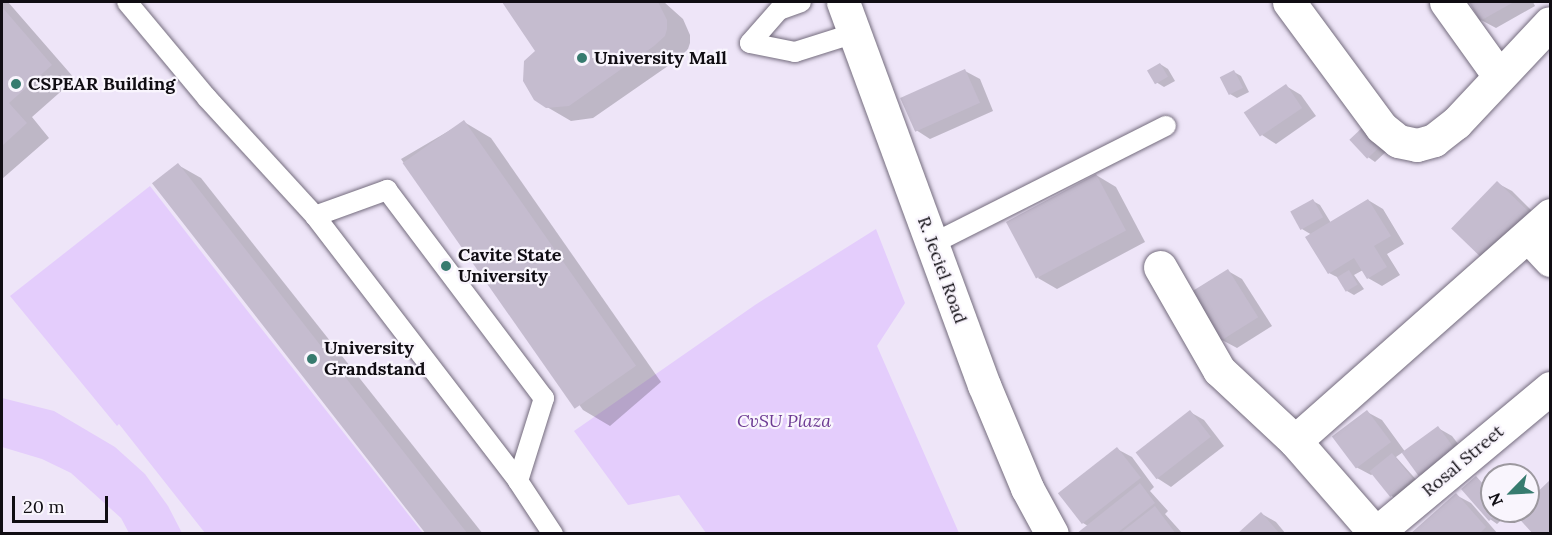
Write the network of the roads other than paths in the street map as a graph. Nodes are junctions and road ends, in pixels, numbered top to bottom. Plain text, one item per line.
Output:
1 (127, 2) edge
2 (801, 2) edge
3 (843, 2) edge
4 (1289, 2) edge
5 (1446, 2) edge
6 (1551, 23) edge
7 (855, 33) junction
8 (1500, 76) junction
9 (1166, 126) dead end
10 (315, 216) junction
11 (1539, 225) edge
12 (932, 244) junction
13 (1551, 261) edge
14 (1160, 267) dead end
15 (1551, 388) edge
16 (1294, 441) junction
17 (518, 481) junction
18 (1376, 533) edge
19 (553, 534) edge
20 (1052, 534) edge

1 - 10 lane
2 - 7 lane
3 - 7 street, R. Jeciel Road
4 - 8 street
5 - 8 street
6 - 8 street
7 - 12 street, R. Jeciel Road
9 - 12 lane
10 - 17 lane
10 - 17 lane
11 - 13 street
11 - 16 street
12 - 20 street, R. Jeciel Road
14 - 16 street
15 - 18 street, Rosal Street
16 - 18 street
17 - 19 lane

